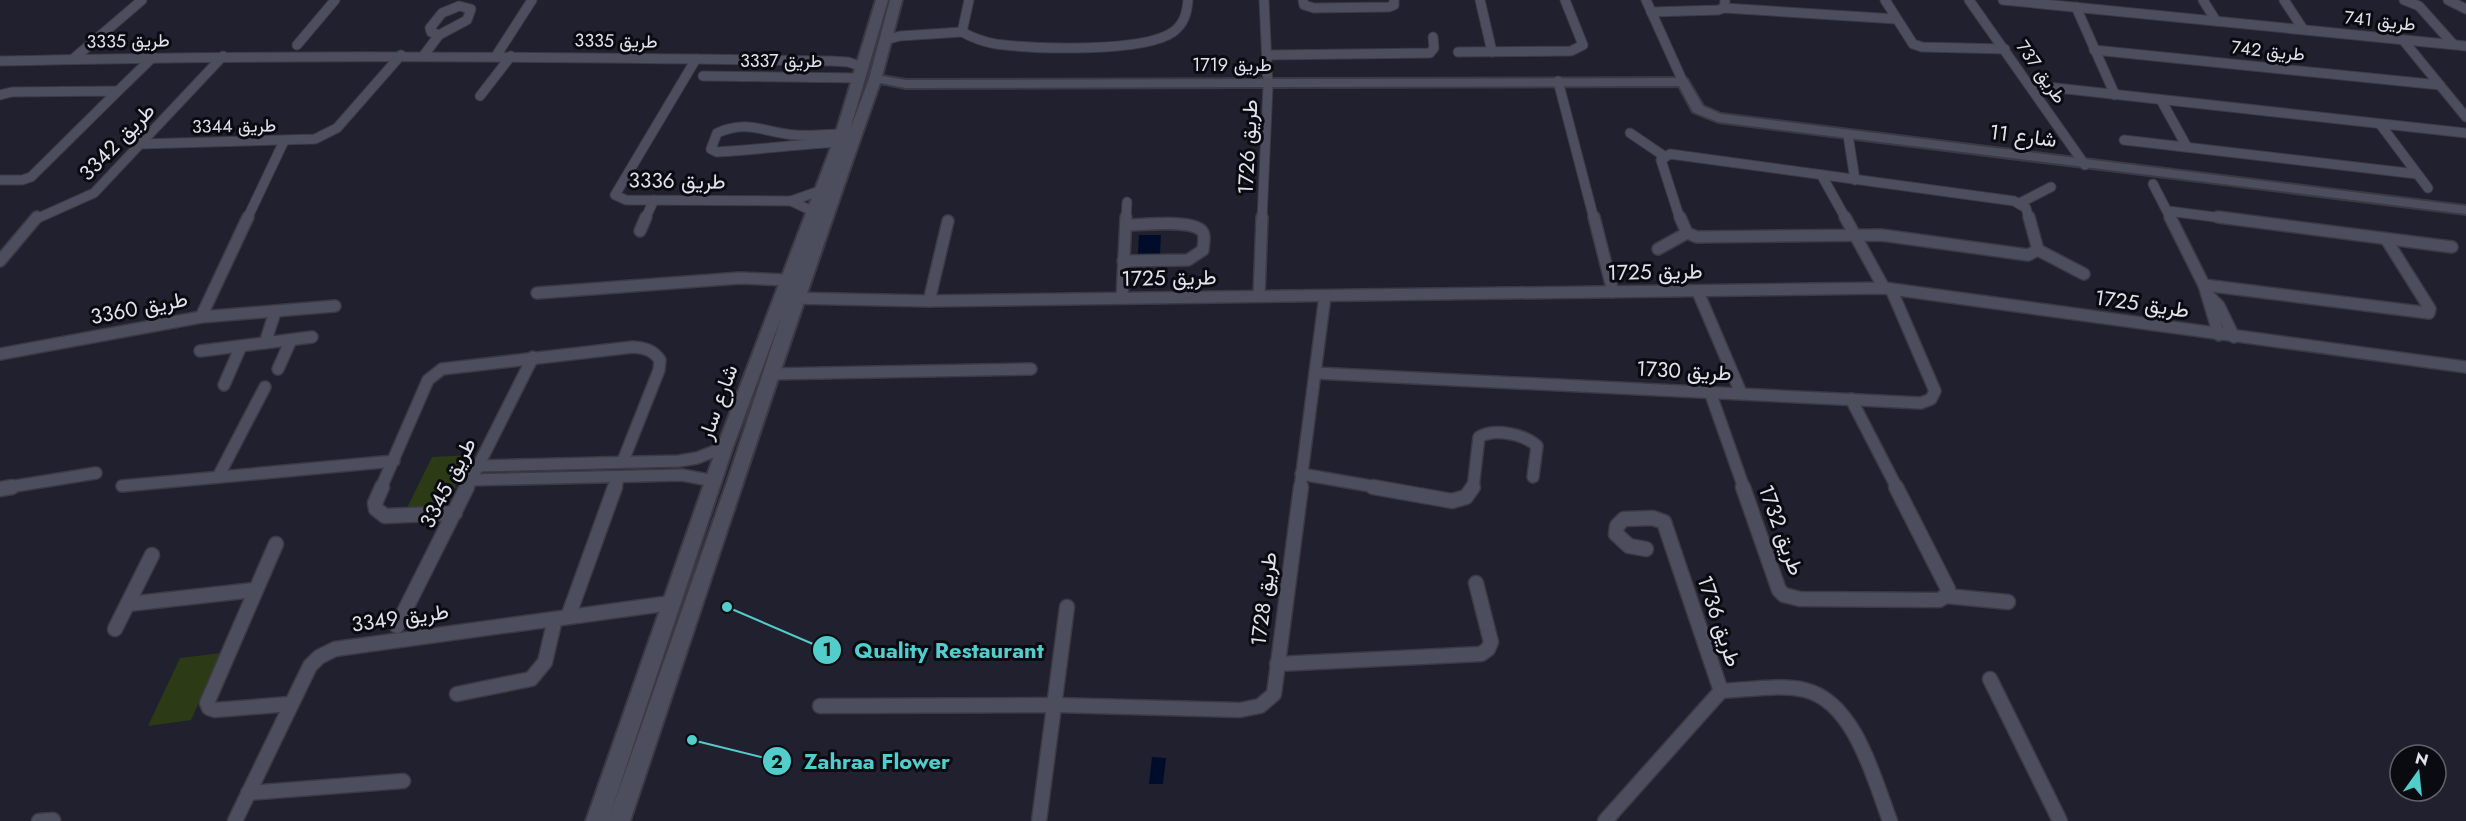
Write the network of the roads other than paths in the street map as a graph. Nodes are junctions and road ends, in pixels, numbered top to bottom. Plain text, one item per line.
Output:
1 (142, 0) edge
2 (335, 0) edge
3 (532, 0) edge
4 (882, 0) edge
5 (896, 0) edge
6 (969, 0) edge
7 (1188, 0) edge
8 (1264, 0) edge
9 (1303, 0) edge
10 (1394, 0) edge
11 (1480, 0) edge
12 (1565, 0) edge
13 (1646, 0) edge
14 (1884, 0) edge
15 (1969, 0) edge
16 (2003, 0) edge
17 (2203, 0) edge
18 (2284, 0) edge
19 (2404, 0) edge
20 (2448, 0) edge
21 (2017, 1) edge
22 (1725, 4) edge
23 (2076, 7) junction
24 (2466, 9) edge
25 (1651, 12) junction
26 (1896, 19) junction
27 (2216, 21) junction
28 (2303, 29) junction
29 (962, 32) junction
30 (887, 34) junction
31 (439, 35) junction
32 (1433, 37) dead end
33 (2403, 40) junction
34 (2453, 44) junction
35 (297, 45) dead end
36 (2466, 46) edge
37 (868, 47) junction
38 (2005, 49) junction
39 (2094, 50) junction
40 (1458, 52) dead end
41 (1492, 52) junction
42 (401, 55) junction
43 (424, 55) junction
44 (1267, 55) junction
45 (223, 56) junction
46 (496, 56) junction
47 (511, 56) junction
48 (153, 57) junction
49 (73, 59) junction
50 (696, 59) junction
51 (0, 61) edge
52 (830, 61) junction
53 (861, 72) junction
54 (703, 76) dead end
55 (875, 79) junction
56 (1558, 81) junction
57 (1683, 82) junction
58 (1268, 83) junction
59 (906, 84) junction
60 (2030, 85) junction
61 (2440, 85) junction
62 (118, 91) junction
63 (870, 93) junction
64 (0, 95) edge
65 (2115, 95) junction
66 (480, 96) dead end
67 (2161, 100) junction
68 (2466, 117) edge
69 (2380, 124) junction
70 (1630, 133) dead end
71 (2466, 133) edge
72 (1848, 135) junction
73 (841, 138) junction
74 (2124, 140) dead end
75 (284, 141) junction
76 (141, 144) junction
77 (2187, 147) junction
78 (1664, 156) junction
79 (2085, 165) junction
80 (2417, 174) junction
81 (1822, 176) junction
82 (0, 180) edge
83 (1856, 180) junction
84 (2153, 184) dead end
85 (2050, 187) dead end
86 (2428, 188) dead end
87 (822, 190) junction
88 (654, 200) junction
89 (791, 201) junction
90 (1127, 202) dead end
91 (2020, 203) junction
92 (2466, 210) edge
93 (2169, 211) junction
94 (814, 212) junction
95 (948, 221) dead end
96 (1126, 225) junction
97 (640, 231) dead end
98 (1687, 233) junction
99 (1854, 236) junction
100 (2386, 239) junction
101 (2452, 247) dead end
102 (1658, 249) dead end
103 (2038, 250) junction
104 (0, 261) edge
105 (1124, 261) junction
106 (2084, 274) dead end
107 (789, 276) junction
108 (1887, 288) junction
109 (2206, 290) junction
110 (1698, 291) junction
111 (1613, 292) junction
112 (537, 293) dead end
113 (1259, 296) junction
114 (1325, 296) junction
115 (1122, 298) junction
116 (929, 300) junction
117 (787, 302) junction
118 (335, 306) dead end
119 (275, 312) junction
120 (201, 317) junction
121 (2219, 335) junction
122 (312, 337) dead end
123 (2234, 337) junction
124 (291, 340) junction
125 (265, 343) junction
126 (241, 346) junction
127 (200, 351) dead end
128 (0, 354) edge
129 (533, 357) junction
130 (278, 369) dead end
131 (1031, 369) dead end
132 (2464, 370) edge
133 (1315, 373) junction
134 (771, 374) junction
135 (224, 385) dead end
136 (265, 387) dead end
137 (1710, 392) junction
138 (1741, 393) junction
139 (1851, 399) junction
140 (724, 447) junction
141 (394, 461) junction
142 (624, 462) junction
143 (478, 466) junction
144 (96, 473) dead end
145 (1300, 474) junction
146 (218, 477) junction
147 (618, 477) junction
148 (1533, 477) dead end
149 (471, 480) junction
150 (714, 481) junction
151 (122, 486) dead end
152 (0, 489) edge
153 (454, 513) junction
154 (276, 544) dead end
155 (1646, 549) dead end
156 (152, 555) dead end
157 (1476, 583) dead end
158 (254, 590) junction
159 (1946, 596) junction
160 (2008, 602) dead end
161 (671, 603) junction
162 (128, 604) junction
163 (1067, 607) dead end
164 (562, 618) junction
165 (397, 626) dead end
166 (115, 629) dead end
167 (1276, 664) junction
168 (1990, 679) dead end
169 (1721, 691) junction
170 (457, 694) dead end
171 (290, 704) junction
172 (1055, 705) junction
173 (820, 706) dead end
174 (403, 781) dead end
175 (248, 794) junction
176 (235, 821) edge
177 (597, 821) edge
178 (619, 821) edge
179 (1039, 821) edge
180 (1605, 821) edge
181 (1890, 821) edge
182 (2060, 821) edge

1 - 49 street
2 - 35 street
3 - 46 street
4 - 37 street, شارع سار
5 - 30 street, شارع سار
6 - 29 street
7 - 29 street
8 - 44 street, طريق 1726
9 - 10 street
11 - 41 street
12 - 41 street
13 - 25 street, شارع 11
14 - 26 street
15 - 38 street, طريق 737
16 - 21 street, طريق 741
17 - 27 street
18 - 28 street
19 - 34 street, طريق 741
20 - 24 street
21 - 23 street, طريق 741
22 - 25 street
22 - 26 street
23 - 27 street, طريق 741
23 - 39 street
25 - 57 street, شارع 11
26 - 38 street
27 - 28 street, طريق 741
28 - 33 street, طريق 741
29 - 30 street
30 - 55 street, شارع سار
31 - 31 street
31 - 43 street
32 - 44 street
33 - 34 street, طريق 741
33 - 61 street
34 - 36 street, طريق 741
37 - 52 street, طريق 3335
37 - 53 street, شارع سار
38 - 60 street, طريق 737
39 - 61 street, طريق 742
39 - 65 street
40 - 41 street
42 - 43 street, طريق 3335
42 - 45 street, طريق 3335
42 - 75 street, طريق 3344
43 - 46 street, طريق 3335
44 - 58 street, طريق 1726
45 - 48 street, طريق 3335
45 - 76 street, طريق 3342
46 - 47 street, طريق 3335
47 - 50 street, طريق 3335
47 - 66 street
48 - 49 street, طريق 3335
48 - 62 street
49 - 51 street, طريق 3335
50 - 52 street, طريق 3335
50 - 88 street, طريق 3336
52 - 53 street, طريق 3335
53 - 54 street, طريق 3337
53 - 73 street, شارع سار
55 - 59 street, طريق 1719
55 - 63 street, شارع سار
56 - 57 street, طريق 1719
56 - 58 street, طريق 1719
56 - 111 street
57 - 72 street, شارع 11
58 - 59 street, طريق 1719
58 - 113 street, طريق 1726
59 - 63 street, طريق 1719
60 - 65 street
60 - 79 street, طريق 737
61 - 68 street
62 - 64 street
62 - 82 street
63 - 117 street, شارع سار
65 - 67 street
67 - 69 street
67 - 77 street
69 - 71 street
69 - 80 street
70 - 78 street
72 - 79 street, شارع 11
72 - 83 street
73 - 73 street
73 - 87 street, شارع سار
74 - 77 street
75 - 76 street, طريق 3344
75 - 120 street, طريق 3360
76 - 104 street, طريق 3342
77 - 80 street
78 - 81 street
78 - 98 street
79 - 92 street, شارع 11
80 - 86 street
81 - 83 street
81 - 99 street
83 - 91 street
84 - 93 street
85 - 91 street
87 - 89 street, طريق 3336
87 - 94 street, شارع سار
88 - 89 street, طريق 3336
88 - 97 street
89 - 94 street, طريق 3336
90 - 96 street
91 - 103 street
93 - 100 street
93 - 109 street
94 - 107 street, شارع سار
95 - 116 street
96 - 105 street
96 - 105 street
98 - 99 street
98 - 102 street
99 - 103 street
99 - 108 street
100 - 101 street
100 - 109 street
103 - 106 street
105 - 115 street
107 - 112 street
107 - 117 street, شارع سار
108 - 110 street, طريق 1725
108 - 121 street, طريق 1725
108 - 139 street, طريق 1730
109 - 121 street
109 - 123 street
110 - 111 street, طريق 1725
110 - 138 street
111 - 114 street, طريق 1725
113 - 114 street, طريق 1725
113 - 115 street, طريق 1725
114 - 133 street, طريق 1728
115 - 116 street, طريق 1725
116 - 117 street, طريق 1725
117 - 134 street, شارع سار
117 - 140 street, شارع سار
118 - 119 street
119 - 120 street
119 - 125 street
120 - 128 street, طريق 3360
121 - 123 street, طريق 1725
122 - 124 street
123 - 132 street, طريق 1725
124 - 125 street
124 - 130 street
125 - 126 street
126 - 127 street
126 - 135 street
129 - 141 street
129 - 142 street
129 - 143 street, طريق 3345
131 - 134 street
133 - 137 street, طريق 1730
133 - 145 street, طريق 1728
134 - 178 street, شارع سار
136 - 146 street
137 - 138 street, طريق 1730
137 - 159 street, طريق 1732
138 - 139 street, طريق 1730
139 - 159 street
140 - 142 street
140 - 150 street, شارع سار
141 - 146 street
141 - 153 street
142 - 143 street
142 - 147 street
142 - 147 street
143 - 149 street, طريق 3345
144 - 152 street
145 - 148 street
145 - 167 street, طريق 1728
146 - 151 street
147 - 149 street
147 - 150 street
147 - 164 street
149 - 153 street, طريق 3345
150 - 161 street, شارع سار
153 - 165 street, طريق 3345
154 - 158 street
155 - 169 street, طريق 1736
156 - 162 street
157 - 167 street, طريق 1728
158 - 162 street
158 - 171 street
159 - 160 street, طريق 1732
161 - 164 street, طريق 3349
161 - 177 street, شارع سار
162 - 166 street
163 - 172 street
164 - 170 street
164 - 171 street, طريق 3349
167 - 172 street
168 - 182 street
169 - 180 street, طريق 1736
169 - 181 street
171 - 175 street, طريق 3349
172 - 173 street
172 - 179 street
174 - 175 street
175 - 176 street, طريق 3349

